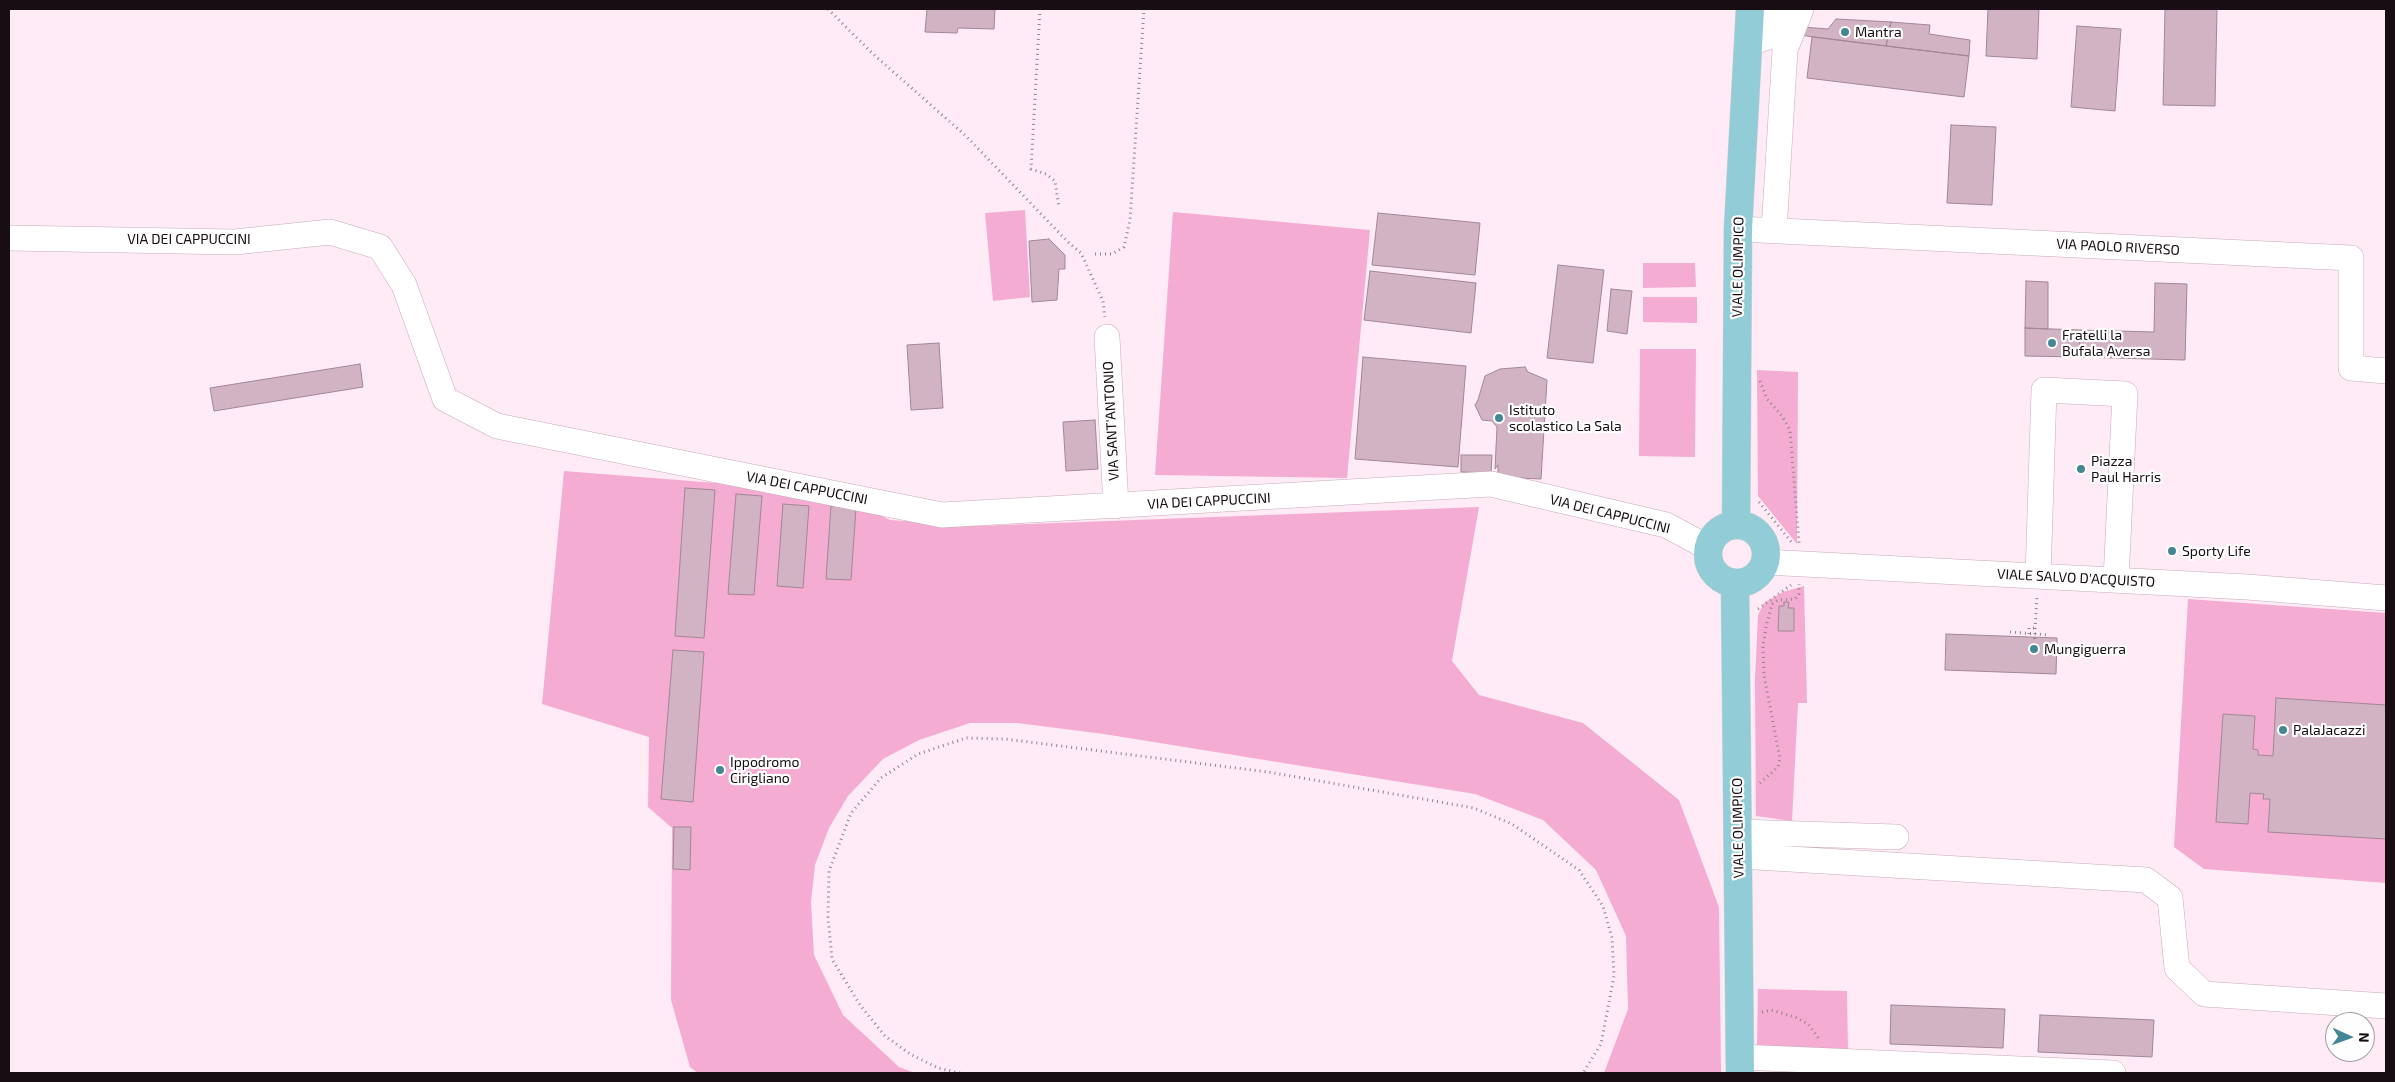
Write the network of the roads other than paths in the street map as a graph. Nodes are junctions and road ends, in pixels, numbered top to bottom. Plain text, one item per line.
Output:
1 (1800, 9) edge
2 (1750, 11) edge
3 (1747, 44) junction
4 (1738, 229) junction
5 (1774, 231) junction
6 (9, 238) edge
7 (1107, 337) road end
8 (2386, 371) edge
9 (1116, 506) junction
10 (1736, 525) junction
11 (1709, 548) junction
12 (1765, 562) junction
13 (2038, 576) junction
14 (2116, 580) junction
15 (1735, 583) junction
16 (2386, 598) edge
17 (1896, 837) dead end
18 (1739, 844) junction
19 (2386, 1006) edge
20 (1740, 1065) edge
21 (2113, 1073) edge

1 - 2 street
1 - 3 street
1 - 5 street
2 - 3 main road, VIALE OLIMPICO
3 - 4 main road, VIALE OLIMPICO
4 - 5 street, VIA PAOLO RIVERSO
4 - 10 main road, VIALE OLIMPICO
5 - 8 street, VIA PAOLO RIVERSO
6 - 9 street, VIA DEI CAPPUCCINI
7 - 9 street, VIA SANT'ANTONIO
9 - 11 street, VIA DEI CAPPUCCINI
10 - 11 main road
10 - 12 main road
11 - 15 main road
12 - 13 street, VIALE SALVO D'ACQUISTO
12 - 15 main road
13 - 14 street, VIALE SALVO D'ACQUISTO
13 - 14 street
14 - 16 street, VIALE SALVO D'ACQUISTO
15 - 18 main road, VIALE OLIMPICO
17 - 18 street
18 - 19 street
18 - 20 main road, VIALE OLIMPICO
20 - 21 street

